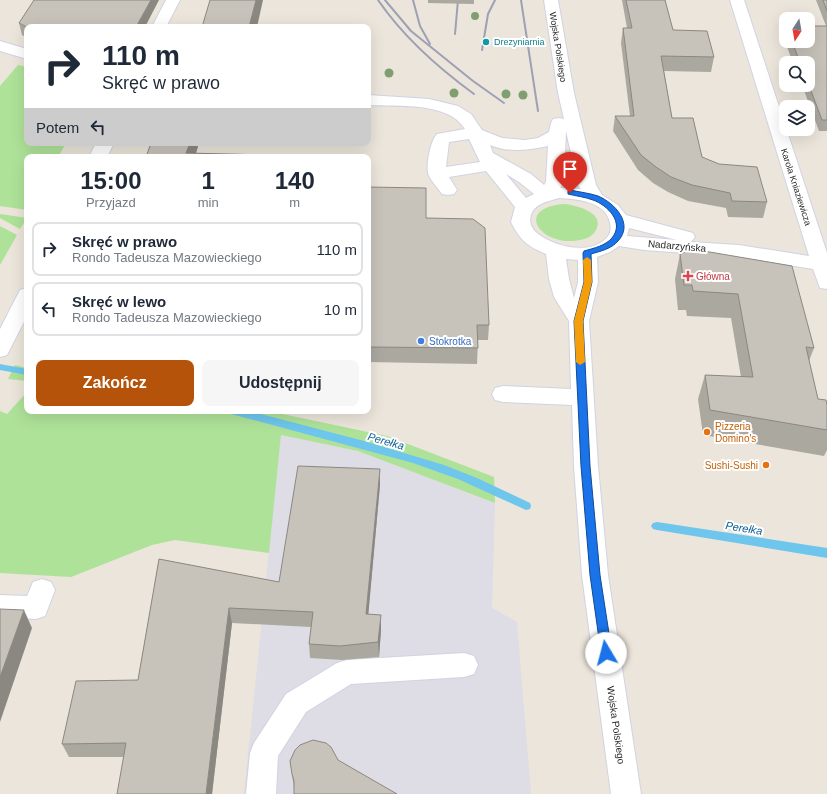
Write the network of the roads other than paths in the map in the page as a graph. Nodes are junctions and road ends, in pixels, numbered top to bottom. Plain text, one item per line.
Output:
1 (173, 0) edge
2 (551, 0) edge
3 (736, 0) edge
4 (161, 24) edge
5 (0, 46) edge
6 (24, 53) edge
7 (566, 93) junction
8 (371, 100) edge
9 (474, 133) junction
10 (557, 135) junction
11 (489, 160) junction
12 (437, 174) junction
13 (448, 190) dead end
14 (546, 195) junction
15 (595, 198) junction
16 (525, 206) junction
17 (620, 219) junction
18 (615, 240) junction
19 (739, 251) junction
20 (555, 252) junction
21 (587, 253) junction
22 (824, 264) edge
23 (827, 283) edge
24 (24, 302) edge
25 (579, 321) junction
26 (0, 349) edge
27 (504, 394) dead end
28 (582, 398) junction
29 (42, 590) dead end
30 (0, 606) edge
31 (464, 665) dead end
32 (261, 794) edge
33 (626, 794) edge

1 - 4 street
2 - 7 street, Wojska Polskiego
3 - 22 street, Karola Kniaziewicza
5 - 6 street
7 - 10 street, Wojska Polskiego
7 - 15 street, Wojska Polskiego
8 - 9 street
9 - 10 street
9 - 11 street
9 - 12 street
10 - 14 street, Wojska Polskiego
11 - 12 street
11 - 14 street
11 - 16 street
12 - 13 street
14 - 15 street
14 - 16 street
15 - 17 street
16 - 20 street
17 - 18 street
17 - 19 street, Nadarzyńska
18 - 19 street, Nadarzyńska
18 - 21 street
19 - 22 street, Nadarzyńska
20 - 21 street
20 - 25 street, Wojska Polskiego
21 - 25 street, Wojska Polskiego
22 - 23 street, Karola Kniaziewicza
24 - 26 street
25 - 28 street, Wojska Polskiego
27 - 28 street
28 - 33 street, Wojska Polskiego
29 - 30 street
31 - 32 street

